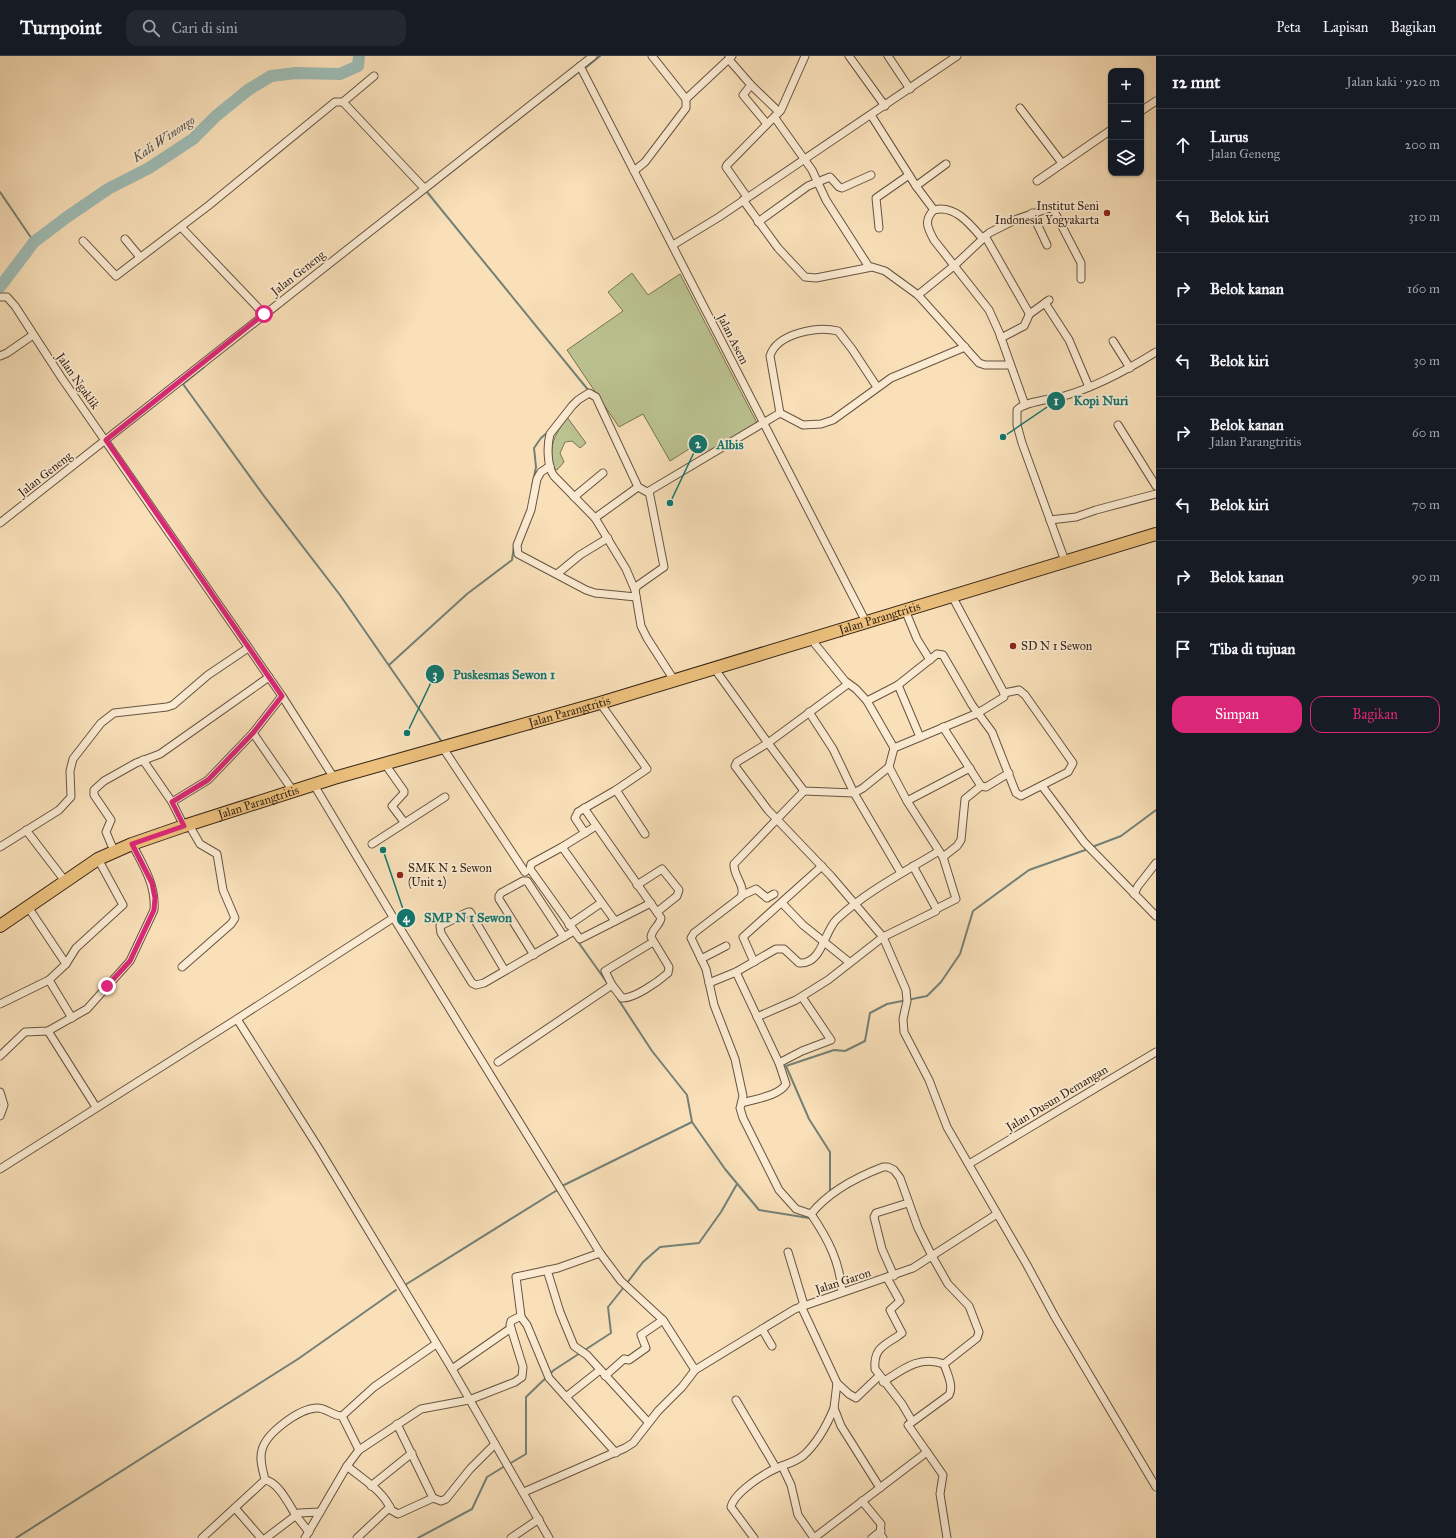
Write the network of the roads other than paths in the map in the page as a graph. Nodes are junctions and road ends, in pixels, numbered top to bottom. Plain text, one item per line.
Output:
1 (593, 56) edge
2 (652, 56) edge
3 (805, 56) edge
4 (849, 56) edge
5 (888, 56) edge
6 (957, 56) edge
7 (730, 57) edge
8 (580, 66) junction
9 (374, 76) dead end
10 (751, 85) junction
11 (910, 89) junction
12 (686, 99) junction
13 (1156, 101) edge
14 (344, 102) junction
15 (885, 106) junction
16 (1020, 108) dead end
17 (1144, 109) edge
18 (777, 115) junction
19 (870, 115) junction
20 (767, 124) junction
21 (1108, 132) edge
22 (804, 159) junction
23 (1062, 163) junction
24 (946, 164) dead end
25 (634, 170) junction
26 (909, 174) junction
27 (871, 175) dead end
28 (818, 181) junction
29 (1037, 181) dead end
30 (916, 186) junction
31 (424, 188) junction
32 (745, 198) junction
33 (934, 210) junction
34 (1032, 214) junction
35 (758, 222) junction
36 (181, 226) junction
37 (879, 228) dead end
38 (983, 237) junction
39 (125, 239) dead end
40 (83, 241) dead end
41 (1046, 244) dead end
42 (673, 245) junction
43 (140, 257) junction
44 (955, 265) junction
45 (869, 267) junction
46 (1080, 279) dead end
47 (918, 295) junction
48 (0, 297) edge
49 (1030, 313) junction
50 (264, 314) junction
51 (33, 335) junction
52 (1001, 338) junction
53 (1113, 341) dead end
54 (966, 347) junction
55 (1156, 352) edge
56 (0, 356) edge
57 (1010, 365) junction
58 (1130, 368) junction
59 (876, 387) junction
60 (1089, 387) junction
61 (1025, 405) junction
62 (780, 413) junction
63 (764, 424) junction
64 (1118, 425) dead end
65 (106, 440) junction
66 (550, 466) junction
67 (603, 473) dead end
68 (1156, 486) edge
69 (638, 487) junction
70 (649, 493) junction
71 (1156, 494) edge
72 (574, 497) junction
73 (595, 518) junction
74 (1050, 520) junction
75 (0, 523) edge
76 (1156, 534) edge
77 (608, 538) junction
78 (1065, 561) junction
79 (557, 574) junction
80 (636, 593) junction
81 (952, 596) junction
82 (905, 610) junction
83 (866, 622) junction
84 (811, 639) junction
85 (248, 648) junction
86 (930, 660) junction
87 (714, 668) junction
88 (269, 677) junction
89 (674, 680) junction
90 (848, 684) junction
91 (898, 685) junction
92 (1004, 693) junction
93 (282, 696) junction
94 (867, 701) junction
95 (600, 702) junction
96 (809, 712) junction
97 (978, 713) junction
98 (942, 727) junction
99 (253, 733) junction
100 (920, 736) junction
101 (768, 743) junction
102 (443, 748) junction
103 (894, 748) junction
104 (143, 760) junction
105 (385, 764) junction
106 (889, 767) junction
107 (970, 768) junction
108 (1009, 773) junction
109 (334, 778) junction
110 (314, 785) junction
111 (981, 786) junction
112 (1042, 786) junction
113 (616, 790) junction
114 (292, 791) junction
115 (804, 791) junction
116 (854, 793) junction
117 (445, 797) dead end
118 (907, 801) junction
119 (172, 802) junction
120 (584, 808) junction
121 (776, 820) junction
122 (404, 822) junction
123 (187, 825) junction
124 (596, 826) junction
125 (26, 830) junction
126 (585, 833) junction
127 (645, 834) dead end
128 (132, 844) junction
129 (372, 844) dead end
130 (562, 846) junction
131 (0, 847) edge
132 (114, 851) junction
133 (941, 854) junction
134 (98, 859) junction
135 (1156, 863) edge
136 (822, 866) junction
137 (913, 866) junction
138 (524, 872) dead end
139 (901, 873) junction
140 (65, 881) junction
141 (637, 884) junction
142 (774, 894) dead end
143 (1134, 894) junction
144 (742, 895) junction
145 (601, 903) junction
146 (650, 903) junction
147 (782, 903) junction
148 (855, 903) junction
149 (28, 907) junction
150 (936, 909) junction
151 (657, 912) junction
152 (1156, 916) edge
153 (393, 918) junction
154 (615, 922) junction
155 (0, 926) edge
156 (569, 933) junction
157 (883, 937) junction
158 (653, 942) junction
159 (824, 943) junction
160 (726, 946) dead end
161 (534, 955) junction
162 (701, 959) junction
163 (754, 962) junction
164 (849, 962) junction
165 (66, 964) junction
166 (182, 967) dead end
167 (505, 971) junction
168 (736, 972) junction
169 (49, 980) junction
170 (709, 983) junction
171 (610, 987) junction
172 (802, 997) junction
173 (0, 1004) edge
174 (757, 1017) junction
175 (72, 1018) junction
176 (237, 1019) junction
177 (48, 1031) junction
178 (1156, 1052) edge
179 (0, 1056) edge
180 (498, 1062) dead end
181 (779, 1063) junction
182 (0, 1092) edge
183 (742, 1103) junction
184 (96, 1108) junction
185 (0, 1116) edge
186 (969, 1164) junction
187 (0, 1169) edge
188 (908, 1203) junction
189 (997, 1214) junction
190 (812, 1215) junction
191 (788, 1252) dead end
192 (600, 1253) junction
193 (932, 1256) junction
194 (547, 1270) junction
195 (891, 1277) junction
196 (842, 1292) junction
197 (803, 1306) junction
198 (521, 1317) junction
199 (663, 1320) junction
200 (510, 1328) junction
201 (762, 1329) junction
202 (436, 1344) junction
203 (772, 1346) dead end
204 (944, 1364) junction
205 (452, 1368) junction
206 (600, 1370) junction
207 (695, 1370) junction
208 (605, 1376) junction
209 (881, 1379) junction
210 (837, 1382) junction
211 (566, 1397) junction
212 (469, 1400) junction
213 (736, 1400) dead end
214 (834, 1408) junction
215 (342, 1416) junction
216 (912, 1421) junction
217 (648, 1422) junction
218 (397, 1424) junction
219 (495, 1444) junction
220 (359, 1450) junction
221 (928, 1452) junction
222 (616, 1453) junction
223 (412, 1454) junction
224 (347, 1466) junction
225 (779, 1467) junction
226 (266, 1480) junction
227 (371, 1486) junction
228 (1156, 1487) edge
229 (880, 1488) junction
230 (524, 1492) junction
231 (433, 1498) junction
232 (862, 1501) junction
233 (390, 1507) junction
234 (235, 1508) junction
235 (320, 1512) junction
236 (296, 1516) junction
237 (539, 1519) junction
238 (882, 1534) edge
239 (307, 1535) edge
240 (202, 1538) edge
241 (262, 1538) edge
242 (266, 1538) edge
243 (357, 1538) edge
244 (511, 1538) edge
245 (550, 1538) edge
246 (754, 1538) edge
247 (814, 1538) edge
248 (872, 1538) edge
249 (947, 1538) edge

1 - 8 street, Jalan Geneng
2 - 12 street
3 - 18 street
4 - 15 street
5 - 11 street
6 - 11 street
7 - 10 street
7 - 12 street
8 - 25 street, Jalan Asem
8 - 31 street, Jalan Geneng
9 - 14 street
10 - 18 street
10 - 20 street
11 - 15 street
12 - 25 street
13 - 17 street
14 - 31 street
14 - 36 street
15 - 19 street
16 - 23 street
18 - 20 street
18 - 22 street
19 - 22 street
19 - 26 street
20 - 32 street
21 - 23 street
22 - 28 street
22 - 32 street
23 - 29 street
24 - 30 street
25 - 42 street, Jalan Asem
26 - 30 street
26 - 37 street
27 - 28 street
28 - 35 street
28 - 45 street
30 - 33 street
31 - 50 street, Jalan Geneng
32 - 35 street
32 - 42 street
33 - 38 street
33 - 44 street
34 - 38 street
34 - 41 street
34 - 46 street
35 - 45 street
36 - 43 street
36 - 50 street
38 - 44 street
38 - 49 street
39 - 43 street
40 - 43 street
42 - 63 street, Jalan Asem
44 - 47 street
44 - 52 street
45 - 47 street
47 - 54 street
48 - 51 street, Jalan Ngaklik
49 - 52 street
49 - 60 street
50 - 65 street, Jalan Geneng
51 - 56 street
51 - 65 street, Jalan Ngaklik
52 - 57 street
53 - 58 street
54 - 57 street
54 - 59 street
55 - 58 street
57 - 61 street
58 - 60 street
59 - 62 street
59 - 62 street
60 - 61 street
61 - 74 street
62 - 63 street
63 - 70 street
63 - 83 street, Jalan Asem
64 - 68 street
65 - 75 street, Jalan Geneng
65 - 85 street, Jalan Ngaklik
66 - 69 street
66 - 72 street
66 - 79 street
67 - 72 street
69 - 70 street
69 - 73 street
70 - 80 street
71 - 74 street
72 - 73 street
73 - 77 street
74 - 78 street
76 - 78 main road, Jalan Parangtritis
77 - 79 street
77 - 80 street
78 - 81 main road, Jalan Parangtritis
79 - 80 street
80 - 89 street
81 - 82 main road, Jalan Parangtritis
81 - 92 street
82 - 83 main road, Jalan Parangtritis
82 - 86 street
83 - 84 main road, Jalan Parangtritis
84 - 87 main road, Jalan Parangtritis
84 - 90 street
85 - 88 street, Jalan Ngaklik
85 - 125 street
86 - 91 street
86 - 97 street
87 - 89 main road, Jalan Parangtritis
87 - 101 street
88 - 93 street, Jalan Ngaklik
88 - 104 street
89 - 95 main road, Jalan Parangtritis
90 - 94 street
90 - 96 street
91 - 94 street
91 - 100 street
92 - 97 street
92 - 112 street
93 - 99 street
93 - 109 street, Jalan Ngaklik
94 - 103 street
95 - 102 main road, Jalan Parangtritis
95 - 113 street
96 - 101 street
96 - 116 street
97 - 98 street
97 - 108 street
98 - 100 street
98 - 107 street
99 - 114 street
99 - 119 street
100 - 103 street
101 - 115 street
101 - 121 street
102 - 105 main road, Jalan Parangtritis
102 - 138 street
103 - 106 street
104 - 119 street
104 - 132 street
105 - 109 main road, Jalan Parangtritis
105 - 122 street
106 - 116 street
106 - 118 street
107 - 111 street
107 - 118 street
108 - 111 street
108 - 112 street
109 - 110 main road, Jalan Parangtritis
110 - 114 main road, Jalan Parangtritis
110 - 153 street
111 - 133 street
112 - 143 street
113 - 120 street
113 - 127 street
114 - 123 main road, Jalan Parangtritis
115 - 116 street
115 - 121 street
116 - 139 street
117 - 122 street
118 - 133 street
119 - 123 street
120 - 124 street
120 - 126 street
121 - 136 street
121 - 144 street
122 - 129 street
123 - 128 main road, Jalan Parangtritis
123 - 166 street
124 - 126 street
124 - 141 street
125 - 131 street
125 - 140 street
126 - 130 street
128 - 132 main road, Jalan Parangtritis
128 - 175 street
130 - 145 street
130 - 156 street
132 - 134 main road, Jalan Parangtritis
133 - 137 street
133 - 150 street
134 - 140 main road, Jalan Parangtritis
134 - 165 street
135 - 143 street
136 - 147 street
136 - 148 street
137 - 139 street
137 - 150 street
139 - 148 street
140 - 149 main road, Jalan Parangtritis
141 - 146 street
141 - 151 street
142 - 144 street
143 - 152 street
144 - 162 street
145 - 154 street
145 - 156 street
146 - 151 street
146 - 154 street
147 - 159 street
147 - 163 street
148 - 157 street
148 - 159 street
149 - 155 main road, Jalan Parangtritis
149 - 165 street
150 - 157 street
151 - 158 street
153 - 176 street
153 - 192 street
154 - 156 street
156 - 161 street
156 - 161 street
157 - 164 street
157 - 186 street
158 - 171 street
158 - 171 street
159 - 163 street
159 - 164 street
160 - 162 street
161 - 167 street
162 - 170 street
163 - 168 street
164 - 172 street
165 - 169 street
167 - 167 street
168 - 170 street
168 - 174 street
169 - 173 street
169 - 175 street
170 - 183 street
171 - 180 street
172 - 174 street
172 - 181 street
174 - 181 street
175 - 177 street
176 - 184 street
176 - 202 street
177 - 179 street
177 - 184 street
178 - 186 street, Jalan Dusun Demangan
181 - 183 street
182 - 185 street
183 - 190 street
184 - 187 street
186 - 189 street
188 - 190 street
188 - 193 street
188 - 195 street
189 - 193 street, Jalan Garon
189 - 228 street
190 - 196 street
191 - 197 street
192 - 194 street
192 - 199 street
193 - 195 street, Jalan Garon
193 - 204 street
194 - 198 street
194 - 206 street
195 - 196 street, Jalan Garon
195 - 209 street
196 - 197 street, Jalan Garon
197 - 201 street, Jalan Garon
197 - 210 street
198 - 200 street
198 - 211 street
199 - 207 street
199 - 208 street
200 - 205 street
200 - 212 street
201 - 203 street
201 - 207 street, Jalan Garon
202 - 205 street
202 - 215 street
204 - 209 street
204 - 216 street
205 - 212 street
206 - 208 street
206 - 211 street
207 - 217 street, Jalan Garon
208 - 217 street
209 - 210 street
209 - 216 street
210 - 214 street
211 - 222 street
212 - 218 street
212 - 219 street
213 - 225 street
214 - 225 street
214 - 229 street
215 - 220 street
215 - 226 street
216 - 221 street
217 - 222 street, Jalan Garon
218 - 220 street
218 - 223 street
219 - 230 street
219 - 231 street
220 - 224 street
221 - 229 street
221 - 249 street
222 - 230 street, Jalan Garon
223 - 227 street
223 - 231 street
224 - 227 street
224 - 235 street
225 - 246 street
225 - 247 street
226 - 234 street
226 - 236 street
227 - 233 street
229 - 232 street
230 - 237 street
231 - 233 street
232 - 238 street
232 - 247 street
233 - 243 street
234 - 240 street
234 - 241 street
235 - 236 street
235 - 239 street
236 - 239 street
236 - 242 street
237 - 244 street
237 - 245 street
238 - 248 street

